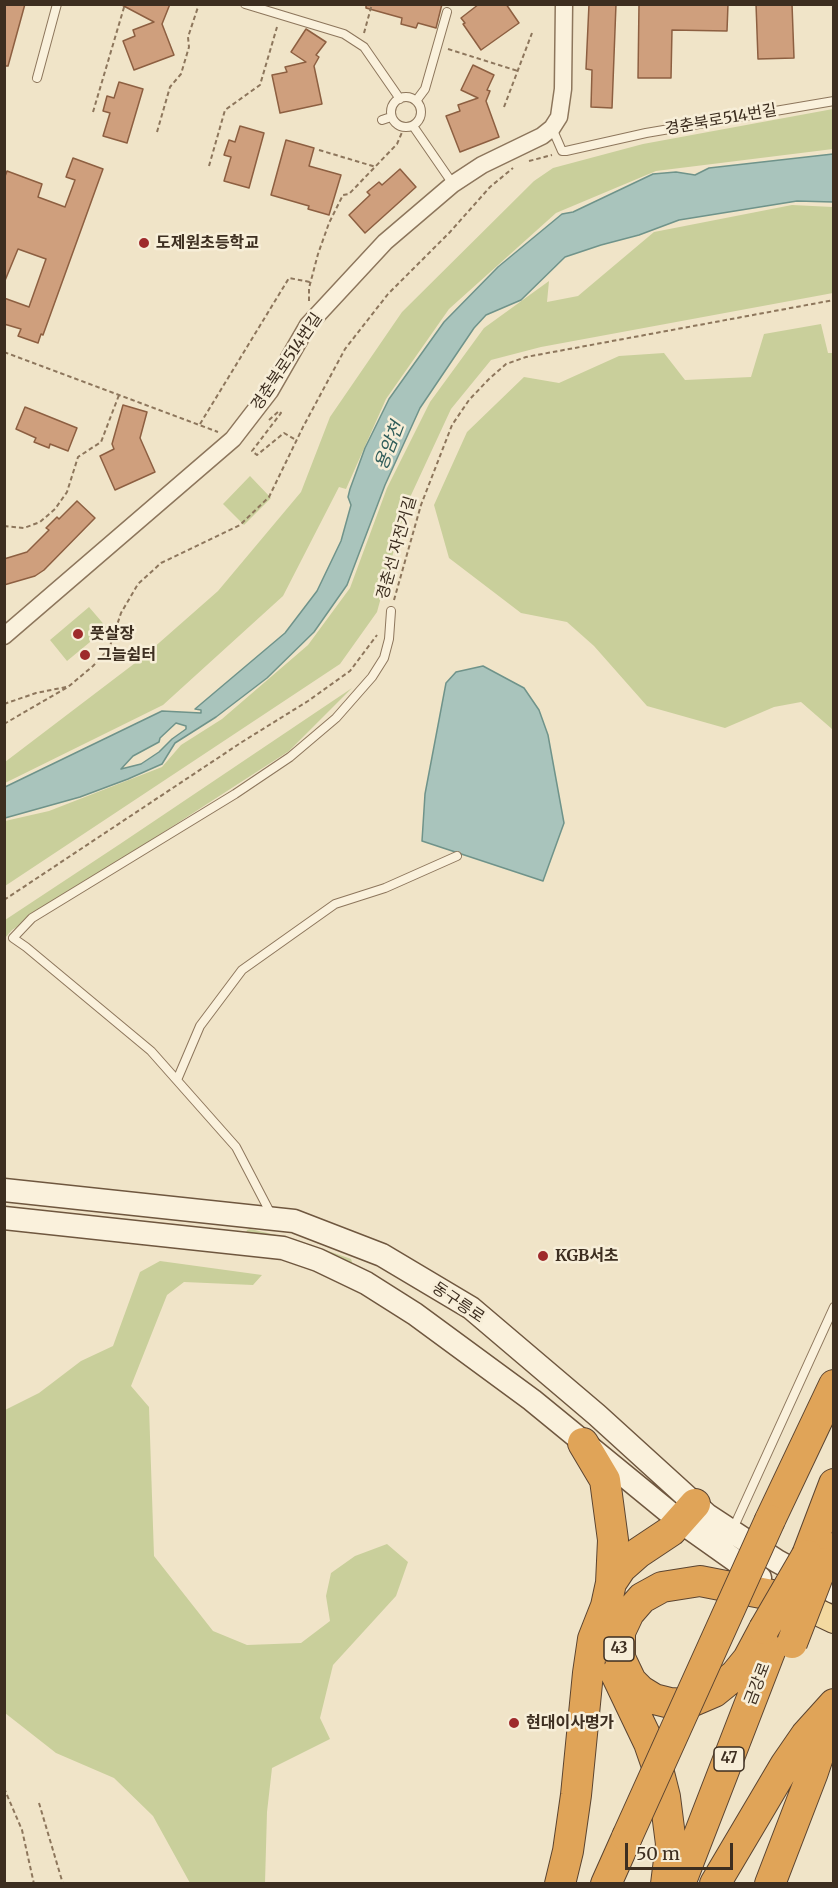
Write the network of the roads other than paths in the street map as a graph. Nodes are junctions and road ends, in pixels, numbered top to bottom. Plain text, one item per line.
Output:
1 (57, 4) edge
2 (245, 4) edge
3 (564, 4) edge
4 (447, 12) dead end
5 (37, 78) dead end
6 (400, 99) junction
7 (416, 101) junction
8 (834, 101) edge
9 (408, 127) junction
10 (552, 128) junction
11 (453, 184) junction
12 (391, 611) road end
13 (4, 636) edge
14 (457, 856) dead end
15 (177, 1080) junction
16 (4, 1190) edge
17 (4, 1218) edge
18 (273, 1219) junction
19 (834, 1307) edge
20 (834, 1385) edge
21 (583, 1443) junction
22 (834, 1484) edge
23 (688, 1513) junction
24 (732, 1531) junction
25 (834, 1536) edge
26 (821, 1555) edge
27 (834, 1592) edge
28 (608, 1594) junction
29 (787, 1598) junction
30 (834, 1620) edge
31 (778, 1636) junction
32 (834, 1704) edge
33 (834, 1710) edge
34 (560, 1884) edge
35 (606, 1884) edge
36 (666, 1884) edge
37 (680, 1884) edge
38 (699, 1884) edge
39 (715, 1884) edge
40 (770, 1884) edge

1 - 5 lane
2 - 6 lane
3 - 10 street
4 - 7 lane
6 - 7 lane
6 - 9 lane
7 - 9 lane
8 - 10 lane, 경춘북로514번길
9 - 11 lane
10 - 11 street, 경춘북로514번길
11 - 13 street, 경춘북로514번길
12 - 15 lane
14 - 15 lane
15 - 18 lane
16 - 18 street, 동구릉로
17 - 21 street, 동구릉로
18 - 23 street, 동구릉로
19 - 24 lane
20 - 35 highway, bridge
21 - 23 street, 동구릉로
21 - 28 highway
22 - 26 highway, 금강로
23 - 24 street, 동구릉로
23 - 28 highway
23 - 29 street, 동구릉로
24 - 27 street, 동구릉로
25 - 26 highway, 금강로 / 47
26 - 31 highway, 금강로 / 47, bridge
28 - 34 highway
28 - 36 highway
29 - 30 main road, 동구릉로 / 43
29 - 31 highway, 43
31 - 37 highway, 금강로 / 47
31 - 38 highway, 금강로 / 47
32 - 39 highway
33 - 40 highway

